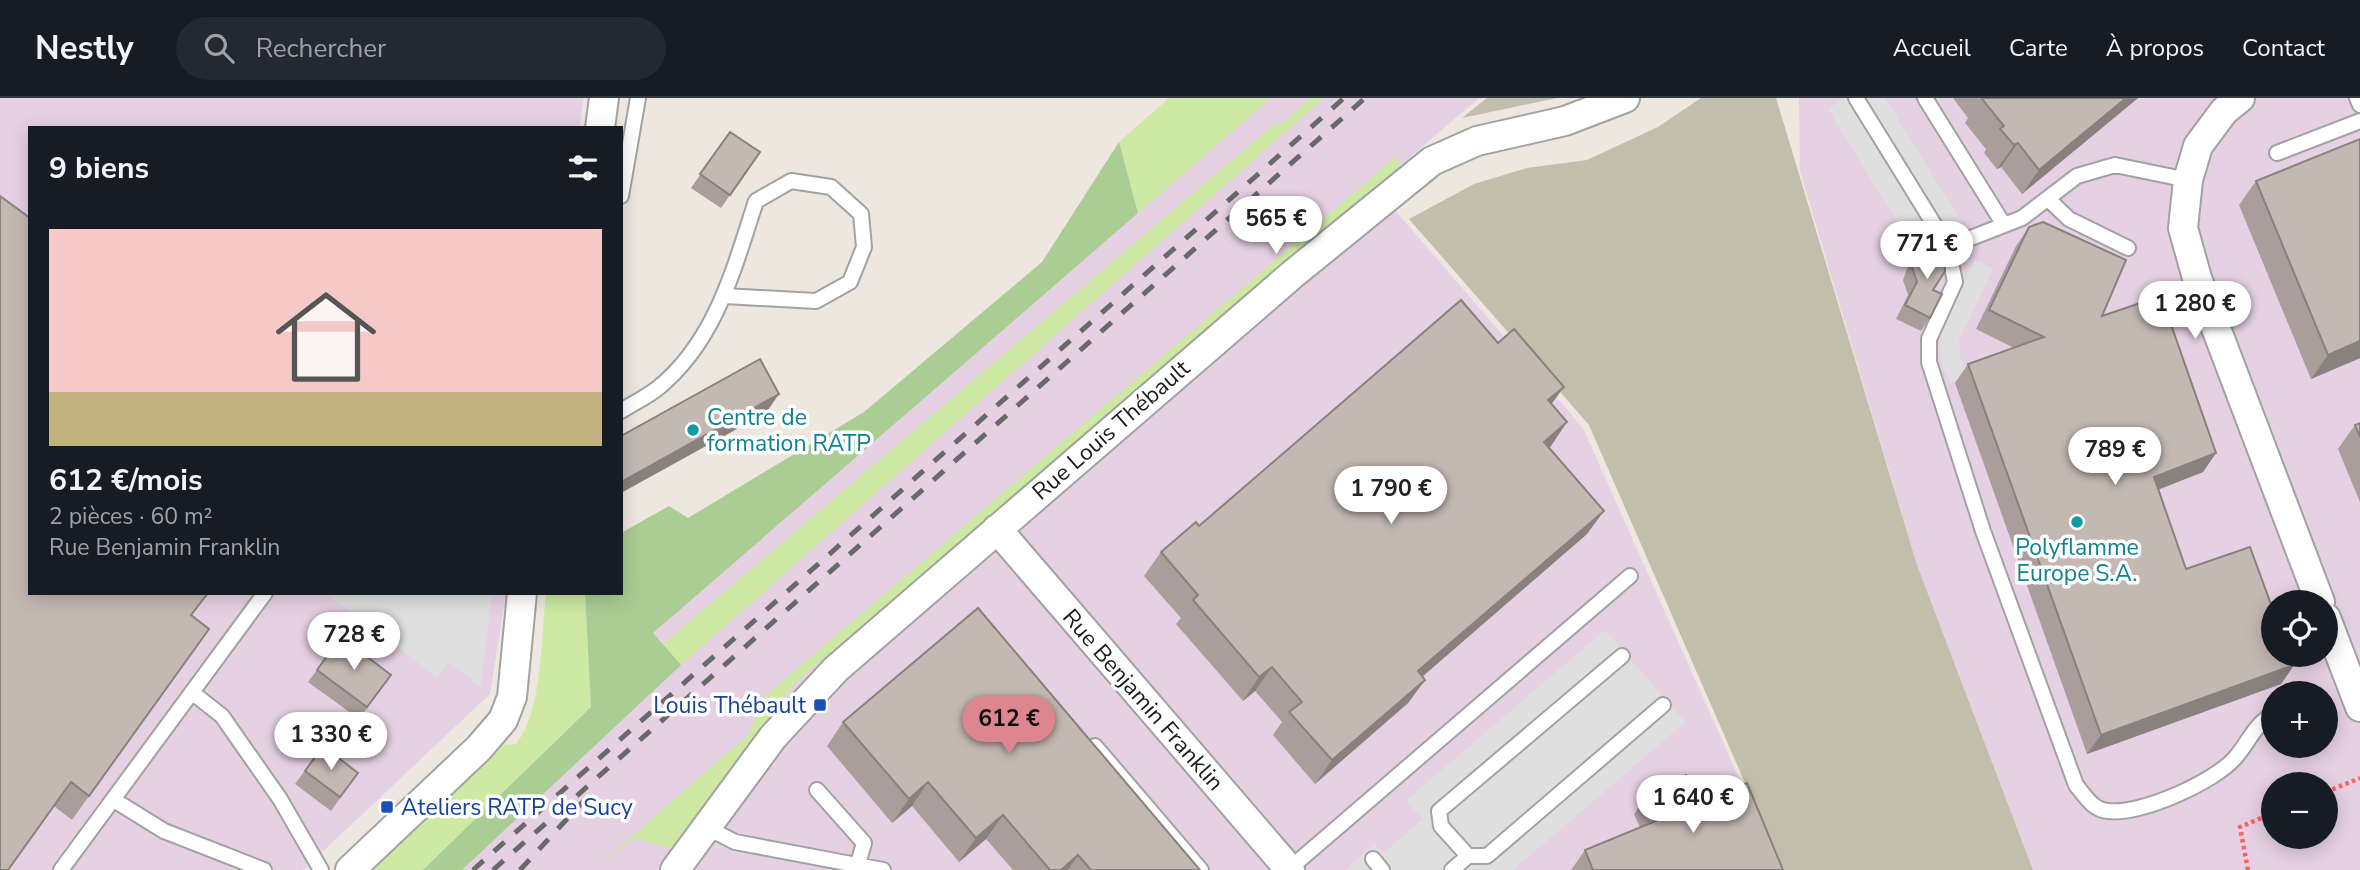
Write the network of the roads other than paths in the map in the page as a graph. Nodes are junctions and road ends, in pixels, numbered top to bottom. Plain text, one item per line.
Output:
1 (604, 98) edge
2 (638, 98) edge
3 (1625, 98) edge
4 (1856, 98) edge
5 (1925, 98) edge
6 (2357, 98) edge
7 (2226, 102) edge
8 (2360, 104) edge
9 (2360, 121) edge
10 (600, 126) edge
11 (2277, 153) dead end
12 (2188, 180) junction
13 (623, 184) edge
14 (2048, 199) junction
15 (2004, 225) junction
16 (1948, 247) junction
17 (2128, 248) dead end
18 (725, 296) junction
19 (623, 410) edge
20 (997, 529) junction
21 (1630, 576) dead end
22 (2315, 590) edge
23 (264, 595) edge
24 (522, 595) edge
25 (2338, 649) edge
26 (1622, 656) dead end
27 (194, 694) junction
28 (1663, 705) dead end
29 (2360, 707) edge
30 (2261, 724) edge
31 (1087, 737) edge
32 (817, 790) dead end
33 (114, 800) junction
34 (706, 827) junction
35 (1468, 856) junction
36 (858, 864) junction
37 (61, 870) edge
38 (264, 870) edge
39 (321, 870) edge
40 (350, 870) edge
41 (675, 870) edge
42 (883, 870) edge
43 (1201, 870) edge
44 (1289, 870) edge
45 (1452, 870) edge

1 - 10 street
2 - 13 lane
3 - 20 street, Rue Louis Thébault
4 - 16 lane
5 - 15 lane
6 - 8 lane
7 - 12 street
9 - 11 lane
12 - 14 lane
12 - 22 street
14 - 15 lane
14 - 17 lane
15 - 16 lane
16 - 30 lane
18 - 18 lane
18 - 19 lane
20 - 34 street, Rue Louis Thébault
20 - 44 street, Rue Benjamin Franklin
21 - 44 lane
23 - 27 lane
24 - 40 street
25 - 29 street
26 - 35 lane
27 - 33 lane
27 - 39 lane
28 - 35 lane
31 - 43 lane
32 - 36 lane
33 - 37 lane
33 - 38 lane
34 - 36 lane
34 - 41 street, Rue Louis Thébault
35 - 45 lane
36 - 42 lane

